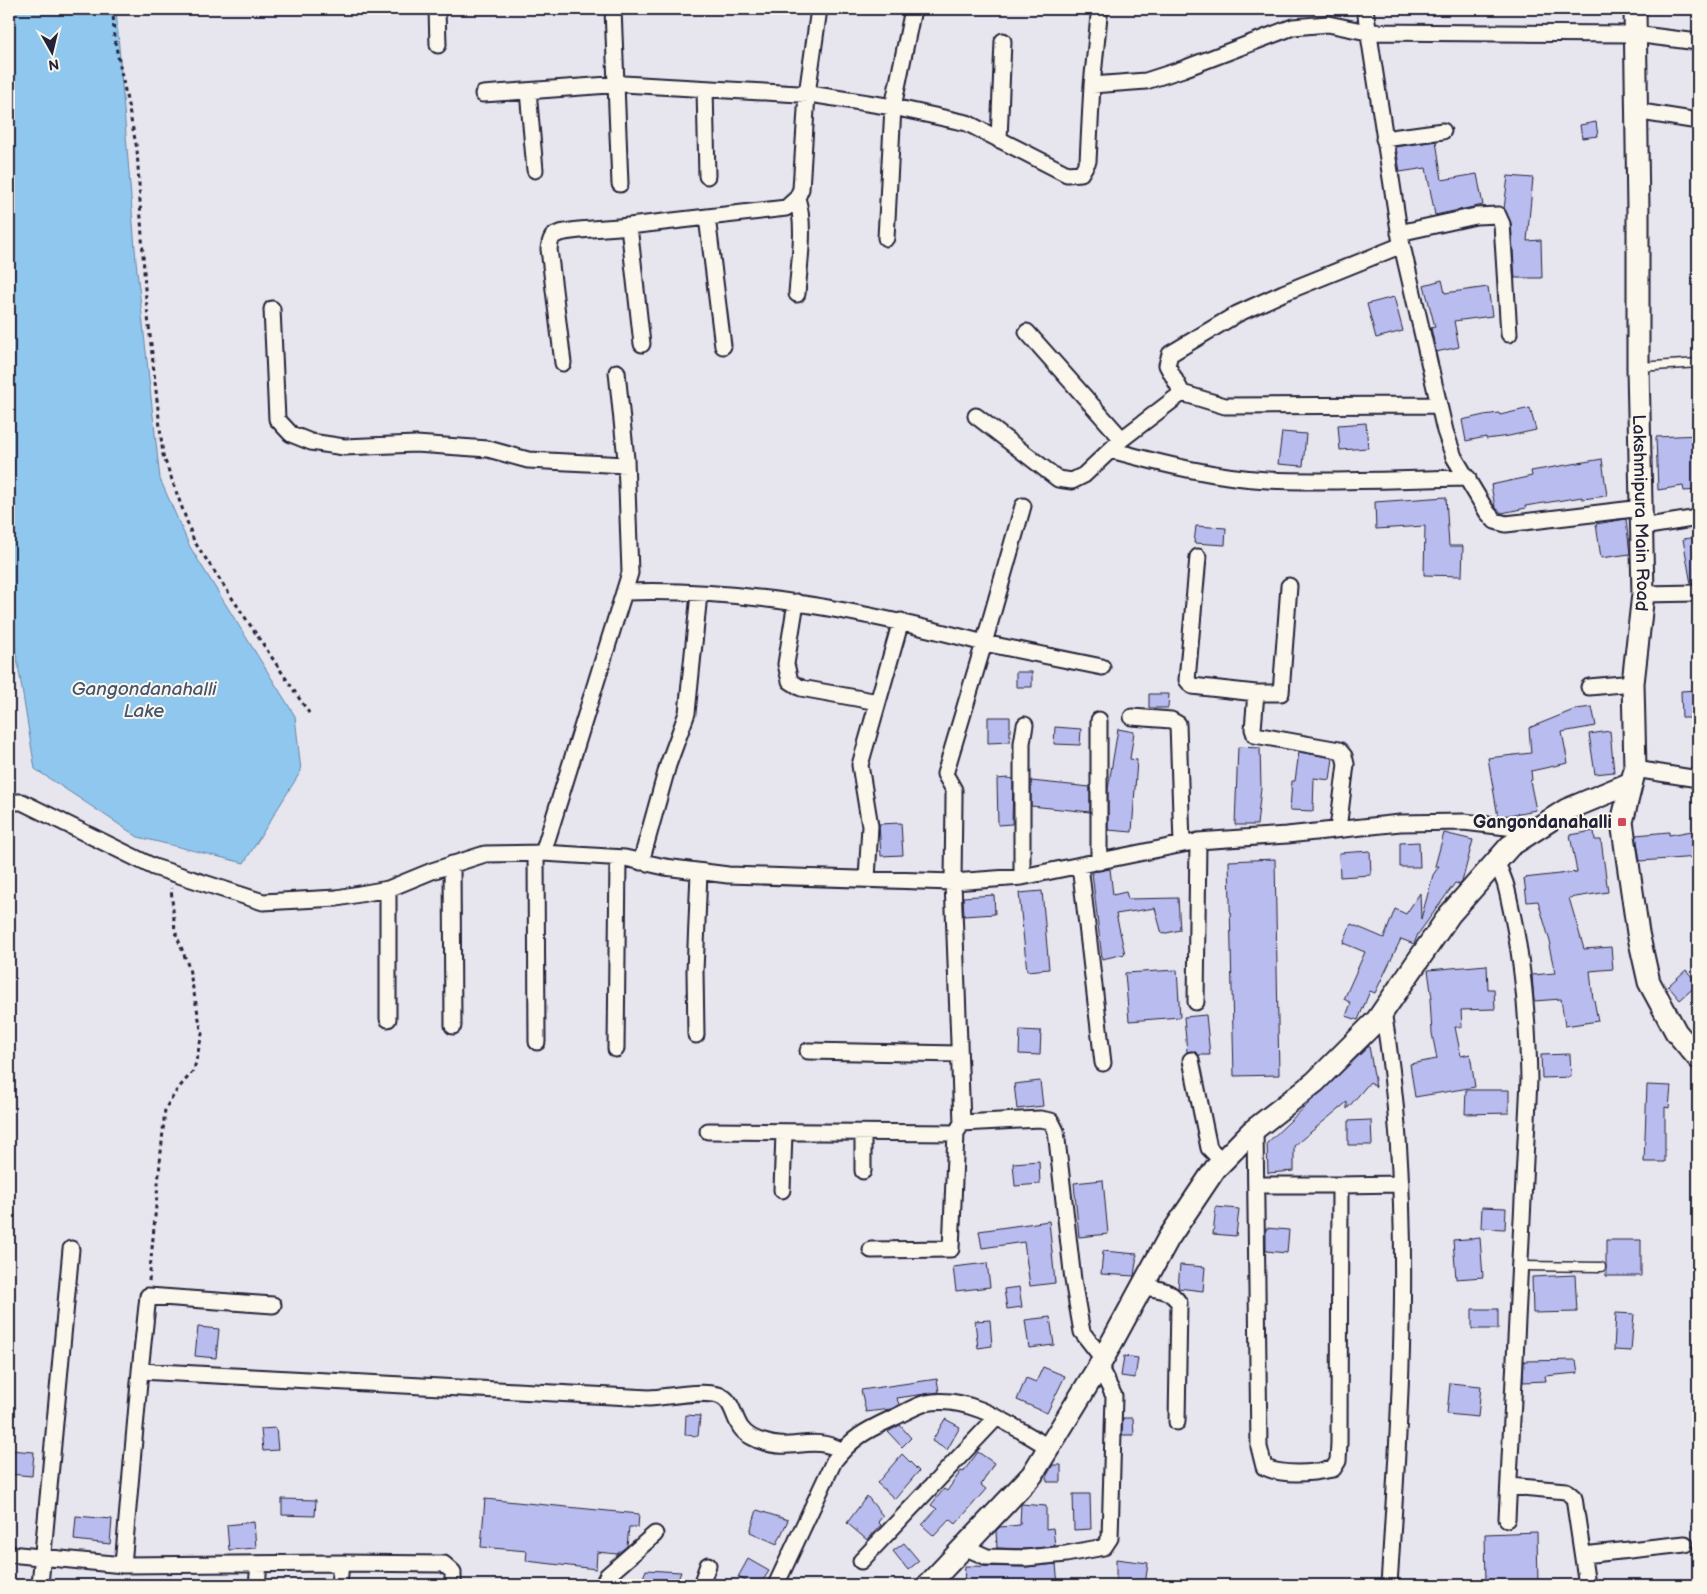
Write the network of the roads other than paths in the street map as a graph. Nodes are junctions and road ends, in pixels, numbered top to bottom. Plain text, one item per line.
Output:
1 (437, 9) edge
2 (613, 9) edge
3 (819, 9) edge
4 (913, 9) edge
5 (1365, 9) edge
6 (1635, 9) edge
7 (1099, 16) dead end
8 (1367, 32) junction
9 (1634, 34) junction
10 (1003, 41) dead end
11 (1698, 42) edge
12 (438, 46) dead end
13 (615, 84) junction
14 (1092, 84) junction
15 (705, 88) junction
16 (528, 91) junction
17 (483, 94) dead end
18 (808, 94) junction
19 (893, 106) junction
20 (1635, 111) junction
21 (1698, 121) edge
22 (1444, 131) dead end
23 (1384, 139) junction
24 (999, 140) junction
25 (535, 170) dead end
26 (707, 176) dead end
27 (620, 184) dead end
28 (797, 198) junction
29 (707, 217) junction
30 (629, 226) junction
31 (886, 238) dead end
32 (1400, 239) junction
33 (797, 294) dead end
34 (272, 309) dead end
35 (1027, 332) dead end
36 (1509, 334) dead end
37 (642, 344) dead end
38 (723, 346) dead end
39 (563, 363) dead end
40 (1698, 364) edge
41 (1638, 368) junction
42 (617, 372) dead end
43 (1182, 393) junction
44 (1438, 405) junction
45 (976, 416) dead end
46 (1116, 445) junction
47 (626, 465) junction
48 (1468, 478) junction
49 (1023, 506) dead end
50 (1642, 518) junction
51 (1698, 518) edge
52 (1198, 556) dead end
53 (1289, 586) dead end
54 (625, 592) junction
55 (1698, 593) edge
56 (699, 594) junction
57 (1643, 594) junction
58 (796, 602) junction
59 (901, 621) junction
60 (984, 643) junction
61 (1102, 667) dead end
62 (1633, 684) junction
63 (1590, 687) dead end
64 (1256, 693) junction
65 (878, 702) junction
66 (1132, 717) dead end
67 (1099, 720) dead end
68 (1025, 725) dead end
69 (1633, 776) junction
70 (1698, 780) edge
71 (9, 802) edge
72 (1338, 829) junction
73 (1532, 830) junction
74 (1198, 840) junction
75 (1182, 844) junction
76 (539, 853) junction
77 (618, 858) junction
78 (641, 862) junction
79 (1099, 862) junction
80 (1496, 863) junction
81 (452, 864) junction
82 (1080, 865) junction
83 (699, 872) junction
84 (1022, 877) junction
85 (867, 880) junction
86 (953, 882) junction
87 (388, 889) junction
88 (1196, 1002) dead end
89 (1383, 1011) junction
90 (388, 1019) dead end
91 (453, 1026) dead end
92 (696, 1035) dead end
93 (537, 1042) dead end
94 (616, 1049) dead end
95 (808, 1051) dead end
96 (959, 1054) junction
97 (1698, 1058) edge
98 (1191, 1060) dead end
99 (1104, 1063) dead end
100 (959, 1128) junction
101 (1255, 1129) junction
102 (708, 1131) dead end
103 (784, 1133) junction
104 (863, 1133) junction
105 (1222, 1162) junction
106 (863, 1171) dead end
107 (1401, 1184) junction
108 (1256, 1185) junction
109 (1340, 1185) junction
110 (782, 1190) dead end
111 (71, 1249) dead end
112 (871, 1250) dead end
113 (1520, 1266) junction
114 (1601, 1267) dead end
115 (1142, 1287) junction
116 (272, 1305) dead end
117 (1101, 1362) junction
118 (140, 1371) junction
119 (996, 1418) junction
120 (1178, 1422) dead end
121 (1050, 1448) junction
122 (842, 1451) junction
123 (1509, 1486) junction
124 (1508, 1519) dead end
125 (655, 1534) dead end
126 (1684, 1544) dead end
127 (964, 1547) junction
128 (9, 1554) edge
129 (1583, 1554) junction
130 (43, 1558) junction
131 (862, 1561) dead end
132 (341, 1563) junction
133 (259, 1564) junction
134 (123, 1565) junction
135 (708, 1565) dead end
136 (40, 1585) edge
137 (257, 1585) edge
138 (339, 1585) edge
139 (454, 1585) edge
140 (603, 1585) edge
141 (701, 1585) edge
142 (776, 1585) edge
143 (928, 1585) edge
144 (1389, 1585) edge
145 (1587, 1585) edge

1 - 12 street
2 - 13 street
3 - 18 street
4 - 19 street
5 - 8 street
6 - 9 street, Lakshmipura Main Road
7 - 14 street
8 - 9 street
8 - 14 street
8 - 23 street
9 - 11 street
9 - 20 street, Lakshmipura Main Road
10 - 24 street
13 - 15 street
13 - 16 street
13 - 27 street
14 - 24 street
15 - 18 street
15 - 26 street
16 - 17 street
16 - 25 street
18 - 19 street
18 - 28 street
19 - 24 street
19 - 31 street
20 - 21 street
20 - 41 street, Lakshmipura Main Road
22 - 23 street
23 - 32 street
28 - 29 street
28 - 33 street
29 - 30 street
29 - 38 street
30 - 37 street
30 - 39 street
32 - 36 street
32 - 43 street
32 - 44 street
34 - 47 street
35 - 46 street
40 - 41 lane
41 - 50 street, Lakshmipura Main Road
42 - 47 street
43 - 44 street
43 - 46 street
44 - 48 street
45 - 46 street
46 - 48 street
47 - 54 street
48 - 50 street
49 - 60 street
50 - 51 street
50 - 57 street, Lakshmipura Main Road
52 - 64 street
53 - 64 street
54 - 56 street
54 - 76 street
55 - 57 street
56 - 58 street
56 - 78 street
57 - 62 street, Lakshmipura Main Road
58 - 59 street
58 - 65 street
59 - 60 street
59 - 65 street
60 - 61 street
60 - 86 street
62 - 63 street
62 - 69 street, Lakshmipura Main Road
64 - 72 street
65 - 85 street
66 - 75 street
67 - 79 street
68 - 84 street
69 - 70 street
69 - 73 street
69 - 97 street, Lakshmipura Main Road
71 - 87 street
72 - 73 street
72 - 74 street
73 - 80 street
74 - 75 street
74 - 88 street
75 - 79 street
76 - 77 street
76 - 81 street
76 - 93 street
77 - 78 street
77 - 94 street
78 - 83 street
79 - 82 street
80 - 89 street
80 - 113 street
81 - 87 street
81 - 91 street
82 - 84 street
82 - 99 street
83 - 85 street
83 - 92 street
84 - 86 street
85 - 86 street
86 - 96 street
87 - 90 street
89 - 101 street
89 - 107 street
95 - 96 street
96 - 100 street
98 - 105 street
100 - 104 street
100 - 112 street
100 - 117 street
101 - 105 street
101 - 108 street
102 - 103 street
103 - 104 street
103 - 110 street
104 - 106 street
105 - 115 street
107 - 109 street
107 - 144 street
108 - 109 street
108 - 109 street
111 - 130 street
113 - 114 lane
113 - 123 street
115 - 117 street
115 - 120 street
116 - 118 street
117 - 121 street
117 - 127 street
118 - 122 street
118 - 134 street
119 - 121 street
119 - 122 street
119 - 131 street
121 - 127 street
122 - 142 street
123 - 124 street
123 - 129 street
125 - 140 street
126 - 129 street
127 - 143 street
128 - 130 street
129 - 145 street
130 - 134 street
130 - 136 street
132 - 133 street
132 - 138 street
132 - 139 street
133 - 134 street
133 - 137 street
135 - 141 street

